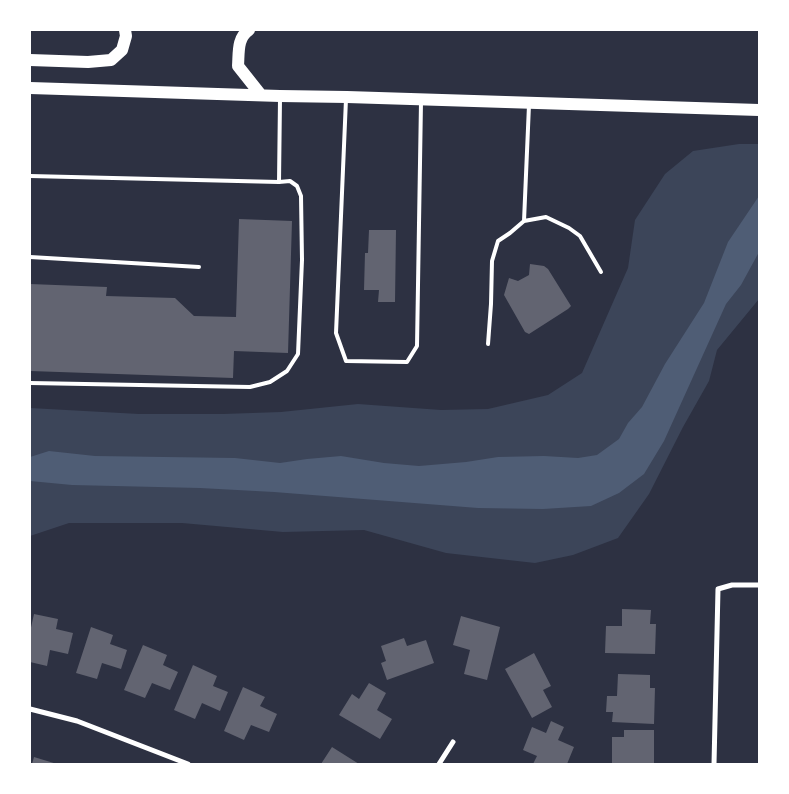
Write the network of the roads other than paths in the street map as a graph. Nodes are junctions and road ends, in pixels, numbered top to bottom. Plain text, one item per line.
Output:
1 (125, 30) edge
2 (249, 30) edge
3 (30, 60) edge
4 (30, 88) edge
5 (261, 95) junction
6 (280, 96) junction
7 (347, 97) junction
8 (421, 100) junction
9 (529, 102) junction
10 (759, 110) edge
11 (30, 176) edge
12 (279, 182) junction
13 (524, 221) junction
14 (30, 256) edge
15 (199, 267) dead end
16 (601, 272) dead end
17 (488, 344) dead end
18 (30, 383) edge
19 (759, 586) edge
20 (30, 709) edge
21 (453, 742) dead end
22 (188, 764) edge
23 (439, 764) edge
24 (714, 764) edge

1 - 3 main road
2 - 5 main road
4 - 5 main road
5 - 6 main road
6 - 7 main road
6 - 12 lane
7 - 8 main road
7 - 8 lane
8 - 9 main road
9 - 10 main road
9 - 13 lane
11 - 12 lane
12 - 18 lane
13 - 16 lane
13 - 17 lane
14 - 15 lane
19 - 24 street
20 - 22 street
21 - 23 street

